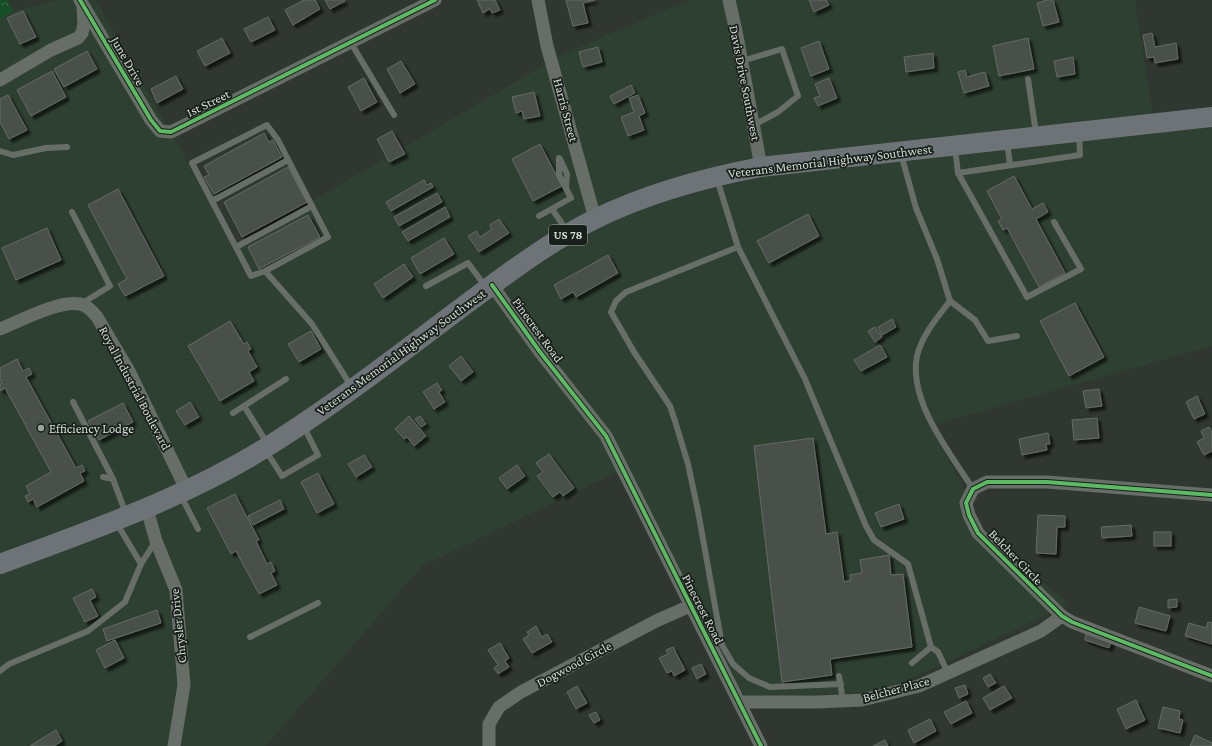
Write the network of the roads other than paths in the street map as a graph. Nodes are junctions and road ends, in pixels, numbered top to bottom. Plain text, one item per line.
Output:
1 (435, 0) edge
2 (538, 0) edge
3 (729, 0) edge
4 (84, 1) edge
5 (351, 43) junction
6 (742, 61) junction
7 (1028, 79) dead end
8 (0, 80) edge
9 (394, 115) dead end
10 (1212, 117) edge
11 (754, 126) junction
12 (160, 131) joint
13 (1079, 132) junction
14 (1036, 137) junction
15 (1006, 140) junction
16 (955, 145) junction
17 (67, 147) dead end
18 (900, 151) junction
19 (0, 152) edge
20 (288, 160) junction
21 (1010, 164) junction
22 (761, 167) junction
23 (958, 173) junction
24 (716, 176) junction
25 (566, 188) dead end
26 (212, 202) junction
27 (312, 206) junction
28 (552, 209) junction
29 (72, 212) dead end
30 (540, 216) dead end
31 (594, 220) junction
32 (1054, 222) dead end
33 (569, 234) junction
34 (236, 247) junction
35 (738, 247) junction
36 (265, 271) junction
37 (426, 286) dead end
38 (490, 287) junction
39 (950, 301) junction
40 (81, 304) junction
41 (0, 329) edge
42 (1017, 336) dead end
43 (286, 379) dead end
44 (352, 388) junction
45 (73, 402) dead end
46 (244, 406) junction
47 (233, 413) dead end
48 (302, 424) junction
49 (267, 447) junction
50 (103, 477) dead end
51 (112, 479) junction
52 (973, 489) junction
53 (184, 493) junction
54 (1212, 495) edge
55 (147, 509) junction
56 (121, 519) junction
57 (198, 530) dead end
58 (156, 540) junction
59 (0, 564) edge
60 (141, 564) junction
61 (318, 603) dead end
62 (690, 606) junction
63 (1062, 616) junction
64 (250, 637) dead end
65 (931, 647) junction
66 (912, 663) dead end
67 (0, 671) edge
68 (948, 673) junction
69 (840, 676) dead end
70 (1212, 676) edge
71 (841, 684) junction
72 (843, 701) junction
73 (740, 702) junction
74 (174, 746) edge
75 (489, 746) edge
76 (761, 746) edge

1 - 5 street, 1st Street
2 - 31 street, Harris Street
3 - 6 street, Davis Drive Southwest
4 - 8 street
4 - 12 street, June Drive
5 - 9 lane
5 - 12 street, 1st Street
6 - 11 street, Davis Drive Southwest
6 - 11 lane
7 - 14 lane
10 - 13 main road, Veterans Memorial Highway Southwest / US 78
11 - 22 street, Davis Drive Southwest
13 - 14 main road, Veterans Memorial Highway Southwest / US 78
13 - 21 lane
14 - 15 main road, Veterans Memorial Highway Southwest / US 78
15 - 16 main road, Veterans Memorial Highway Southwest / US 78
15 - 21 lane
16 - 18 main road, Veterans Memorial Highway Southwest / US 78
16 - 23 lane
17 - 19 lane
18 - 22 main road, Veterans Memorial Highway Southwest / US 78
18 - 39 lane
20 - 26 lane
20 - 26 lane
20 - 27 lane
21 - 23 lane
22 - 24 main road, Veterans Memorial Highway Southwest / US 78
23 - 32 lane
24 - 31 main road, Veterans Memorial Highway Southwest / US 78
24 - 35 lane
25 - 28 lane
26 - 34 lane
27 - 34 lane
27 - 36 lane
28 - 30 lane
28 - 33 lane
29 - 40 lane
31 - 33 main road, Veterans Memorial Highway Southwest / US 78
33 - 38 main road, Veterans Memorial Highway Southwest / US 78
34 - 36 lane
35 - 65 lane
35 - 71 lane
36 - 44 lane
37 - 38 lane
38 - 44 main road, Veterans Memorial Highway Southwest / US 78
38 - 62 street, Pinecrest Road
39 - 42 lane
39 - 52 lane
40 - 41 street
40 - 53 street, Royal Industrial Boulevard
43 - 46 lane
44 - 48 main road, Veterans Memorial Highway Southwest / US 78
45 - 51 lane
46 - 47 lane
46 - 49 lane
48 - 49 main road, Veterans Memorial Highway Southwest / US 78
48 - 49 lane
49 - 53 main road, Veterans Memorial Highway Southwest / US 78
50 - 51 lane
51 - 56 lane
52 - 54 street
52 - 63 street, Belcher Circle
53 - 55 main road, Veterans Memorial Highway Southwest / US 78
53 - 57 lane
55 - 56 main road, Veterans Memorial Highway Southwest / US 78
55 - 58 street, Chrysler Drive
56 - 59 main road, Veterans Memorial Highway Southwest / US 78
56 - 60 lane
58 - 60 lane
58 - 74 street, Chrysler Drive
60 - 67 lane
61 - 64 lane
62 - 73 street, Pinecrest Road
62 - 75 street, Dogwood Circle
63 - 68 street, Belcher Place
63 - 70 street, Belcher Circle
65 - 66 lane
65 - 68 lane
68 - 72 street, Belcher Place
69 - 71 lane
71 - 72 lane
72 - 73 street, Belcher Place
73 - 76 street, Pinecrest Road

